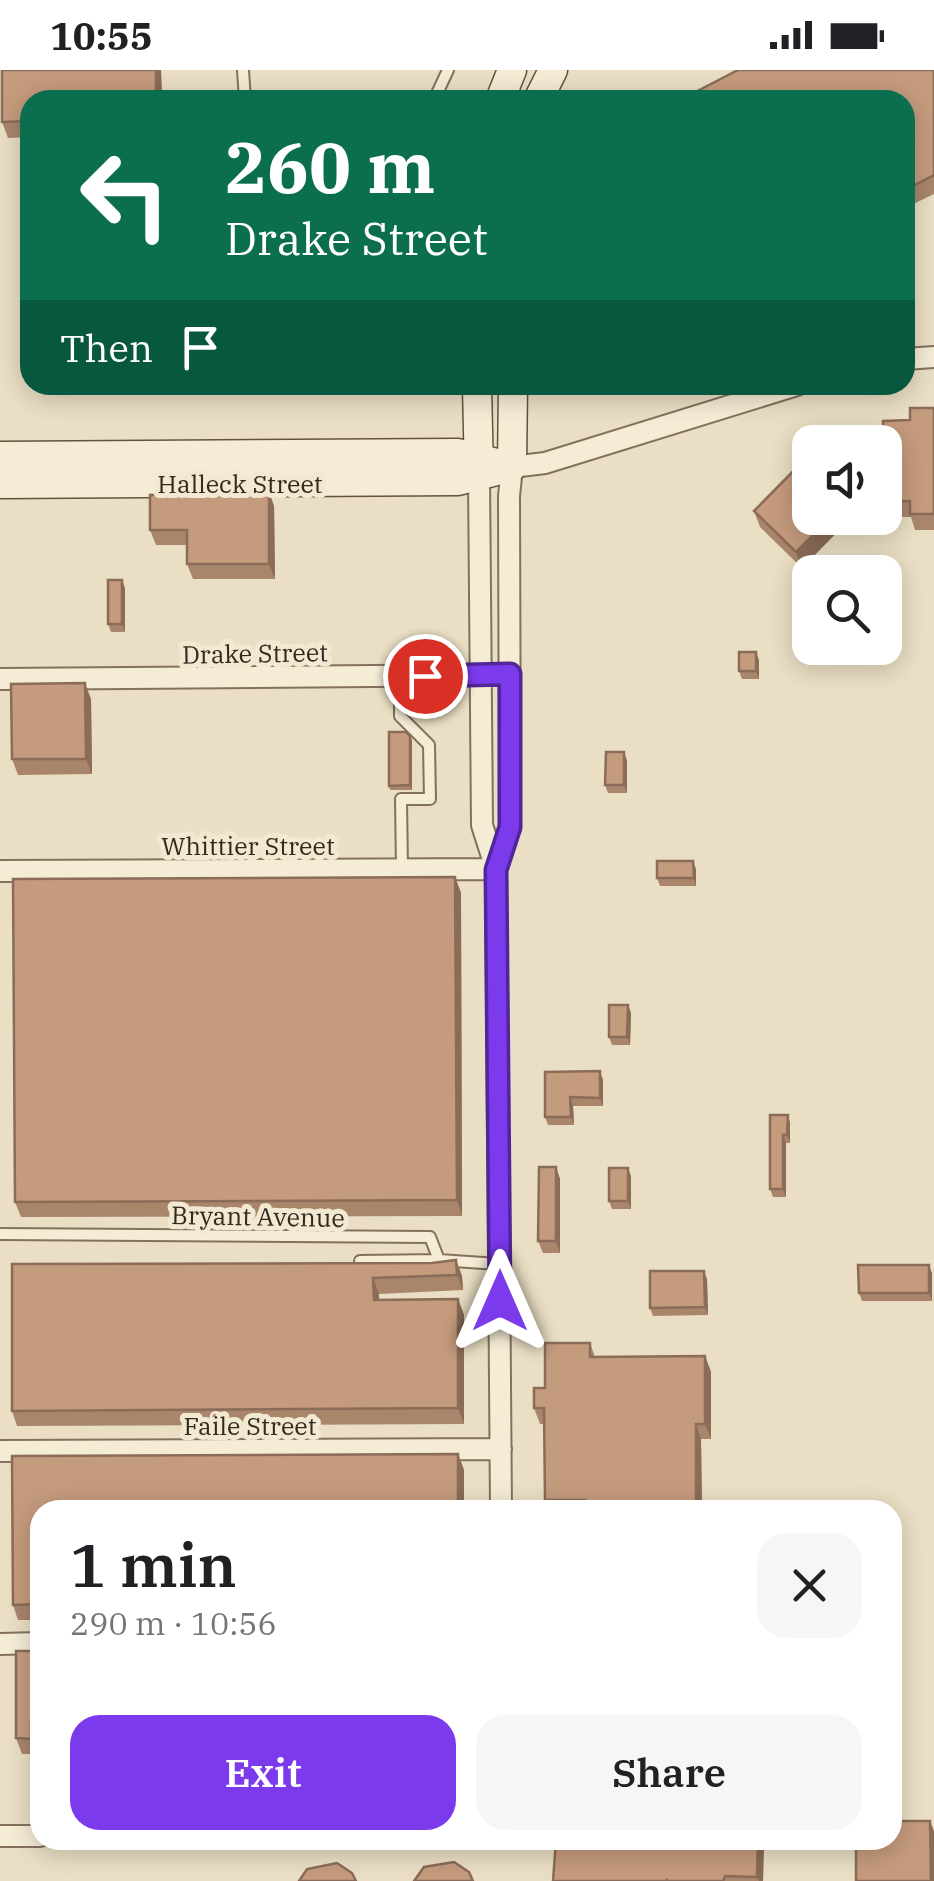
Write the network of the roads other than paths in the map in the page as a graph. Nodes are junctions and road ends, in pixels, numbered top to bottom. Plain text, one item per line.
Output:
1 (477, 395) edge
2 (513, 395) edge
3 (765, 395) edge
4 (0, 456) edge
5 (479, 467) junction
6 (512, 467) junction
7 (0, 484) edge
8 (510, 674) junction
9 (482, 675) junction
10 (400, 676) junction
11 (0, 680) edge
12 (402, 869) junction
13 (496, 870) junction
14 (0, 871) edge
15 (0, 1234) edge
16 (439, 1260) junction
17 (360, 1261) edge
18 (499, 1264) junction
19 (500, 1449) junction
20 (0, 1451) edge
21 (501, 1500) edge
22 (30, 1643) edge
23 (0, 1644) edge
24 (0, 1836) edge
25 (30, 1836) edge

1 - 5 main road
2 - 6 main road
3 - 6 street
4 - 5 main road, Halleck Street
5 - 6 main road
5 - 7 main road, Halleck Street
5 - 9 street
6 - 8 street
8 - 9 street, Drake Street
8 - 13 street
9 - 10 street, Drake Street
9 - 13 street
10 - 11 street, Drake Street
10 - 12 lane
12 - 13 street, Whittier Street
12 - 14 street, Whittier Street
13 - 18 street
15 - 16 lane, Bryant Avenue
16 - 17 lane
16 - 18 lane
18 - 19 street
19 - 20 street, Faile Street
19 - 21 street
22 - 23 street
24 - 25 street

